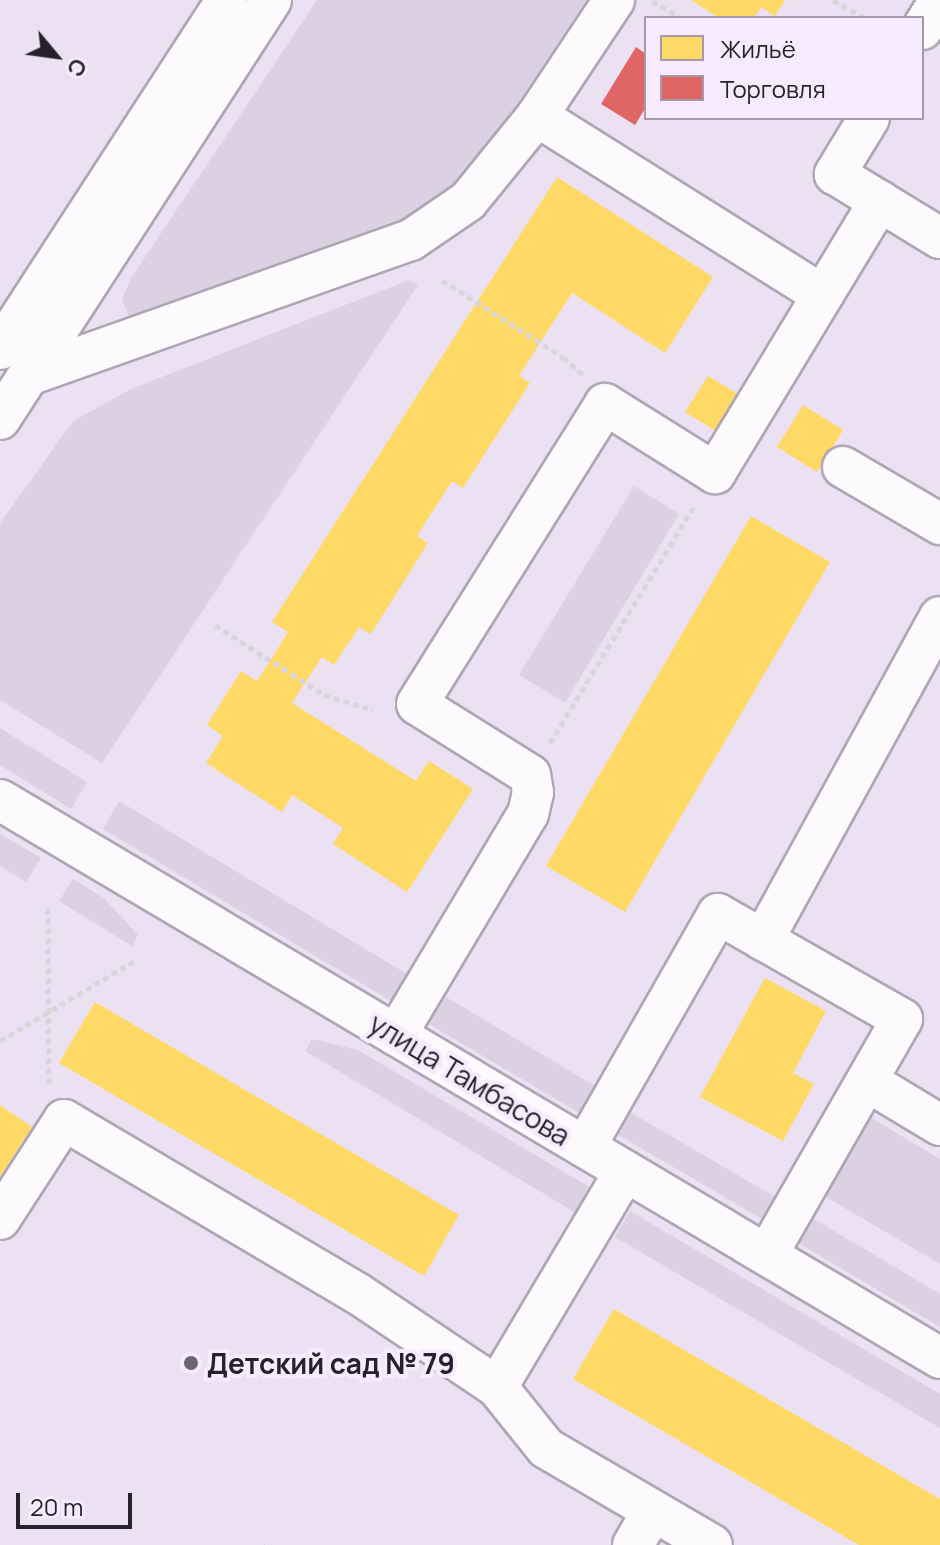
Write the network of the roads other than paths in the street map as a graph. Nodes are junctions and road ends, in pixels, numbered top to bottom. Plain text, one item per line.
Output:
1 (227, 0) edge
2 (271, 0) edge
3 (614, 0) edge
4 (940, 0) edge
5 (924, 26) edge
6 (537, 116) junction
7 (868, 120) edge
8 (880, 201) junction
9 (940, 238) edge
10 (822, 295) junction
11 (14, 362) edge
12 (0, 419) edge
13 (843, 467) dead end
14 (940, 524) edge
15 (940, 617) edge
16 (0, 800) edge
17 (763, 940) junction
18 (396, 1035) junction
19 (867, 1081) junction
20 (940, 1125) edge
21 (585, 1147) junction
22 (625, 1171) junction
23 (0, 1219) edge
24 (767, 1255) junction
25 (940, 1358) edge
26 (497, 1387) junction
27 (653, 1511) junction
28 (633, 1545) edge
29 (712, 1545) edge

1 - 11 street
2 - 11 street
3 - 6 street
4 - 5 street
6 - 10 street
6 - 11 street
7 - 8 street
8 - 9 street
8 - 10 street
10 - 18 street
11 - 12 street
13 - 14 street
15 - 17 street
16 - 18 street, улица Тамбасова
17 - 19 street
17 - 21 street
18 - 21 street, улица Тамбасова
19 - 20 street
19 - 24 street
21 - 22 street, улица Тамбасова
22 - 24 street, улица Тамбасова
22 - 26 street
23 - 26 street
24 - 25 street, улица Тамбасова
26 - 27 street
27 - 28 street
27 - 29 street

